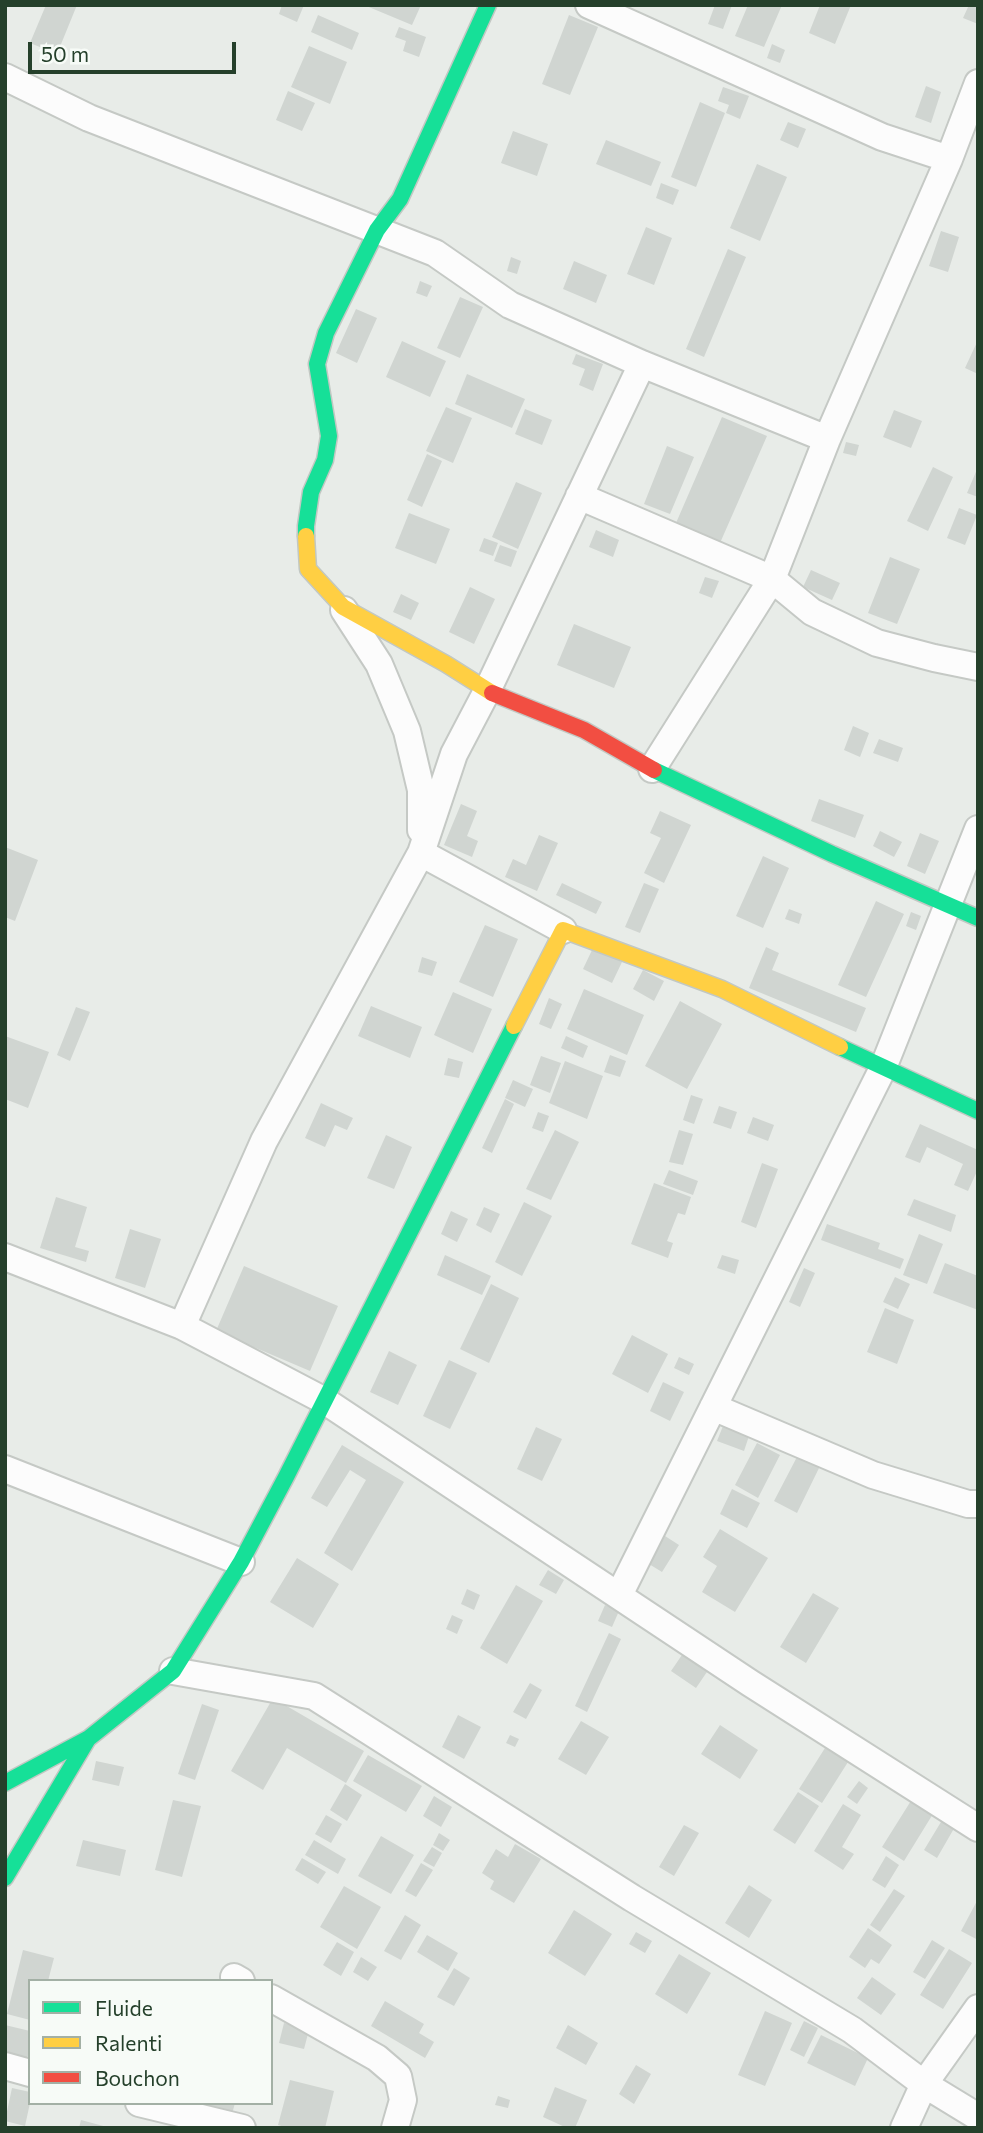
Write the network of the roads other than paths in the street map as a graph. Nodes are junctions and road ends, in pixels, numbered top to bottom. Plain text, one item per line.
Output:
1 (488, 5) edge
2 (589, 5) edge
3 (5, 77) edge
4 (978, 83) edge
5 (949, 159) junction
6 (377, 230) junction
7 (642, 364) junction
8 (827, 439) junction
9 (579, 496) junction
10 (772, 579) junction
11 (343, 607) junction
12 (978, 667) edge
13 (487, 691) junction
14 (652, 769) junction
15 (978, 829) edge
16 (421, 853) junction
17 (948, 905) junction
18 (978, 918) edge
19 (563, 930) junction
20 (883, 1068) junction
21 (978, 1111) edge
22 (5, 1257) edge
23 (182, 1326) junction
24 (325, 1401) junction
25 (713, 1407) junction
26 (5, 1469) edge
27 (978, 1504) edge
28 (241, 1562) junction
29 (619, 1595) junction
30 (173, 1671) junction
31 (89, 1738) junction
32 (5, 1783) edge
33 (978, 1828) edge
34 (5, 1878) edge
35 (273, 1998) edge
36 (978, 2008) edge
37 (5, 2066) edge
38 (28, 2072) edge
39 (924, 2084) junction
40 (147, 2105) edge
41 (978, 2117) edge
42 (242, 2128) edge
43 (395, 2128) edge
44 (904, 2128) edge

1 - 6 street
2 - 5 street
3 - 6 street
4 - 5 street
5 - 8 street
6 - 7 street
6 - 11 street
7 - 8 street
7 - 9 street
8 - 10 street
9 - 10 street
9 - 13 street
10 - 12 street
10 - 14 street
11 - 13 street
11 - 16 street
13 - 14 street
13 - 16 street
14 - 17 street
15 - 17 street
16 - 19 street
16 - 23 street
17 - 18 street
17 - 20 street
19 - 20 street
19 - 24 street
20 - 21 street
20 - 25 street
22 - 23 street
23 - 24 street
24 - 28 street
24 - 29 street
25 - 27 street
25 - 29 street
26 - 28 street
28 - 30 street
29 - 33 street
30 - 31 street
30 - 39 street
31 - 32 street
31 - 34 street
35 - 43 street
36 - 39 street
37 - 38 street
39 - 41 street
39 - 44 street
40 - 42 street

